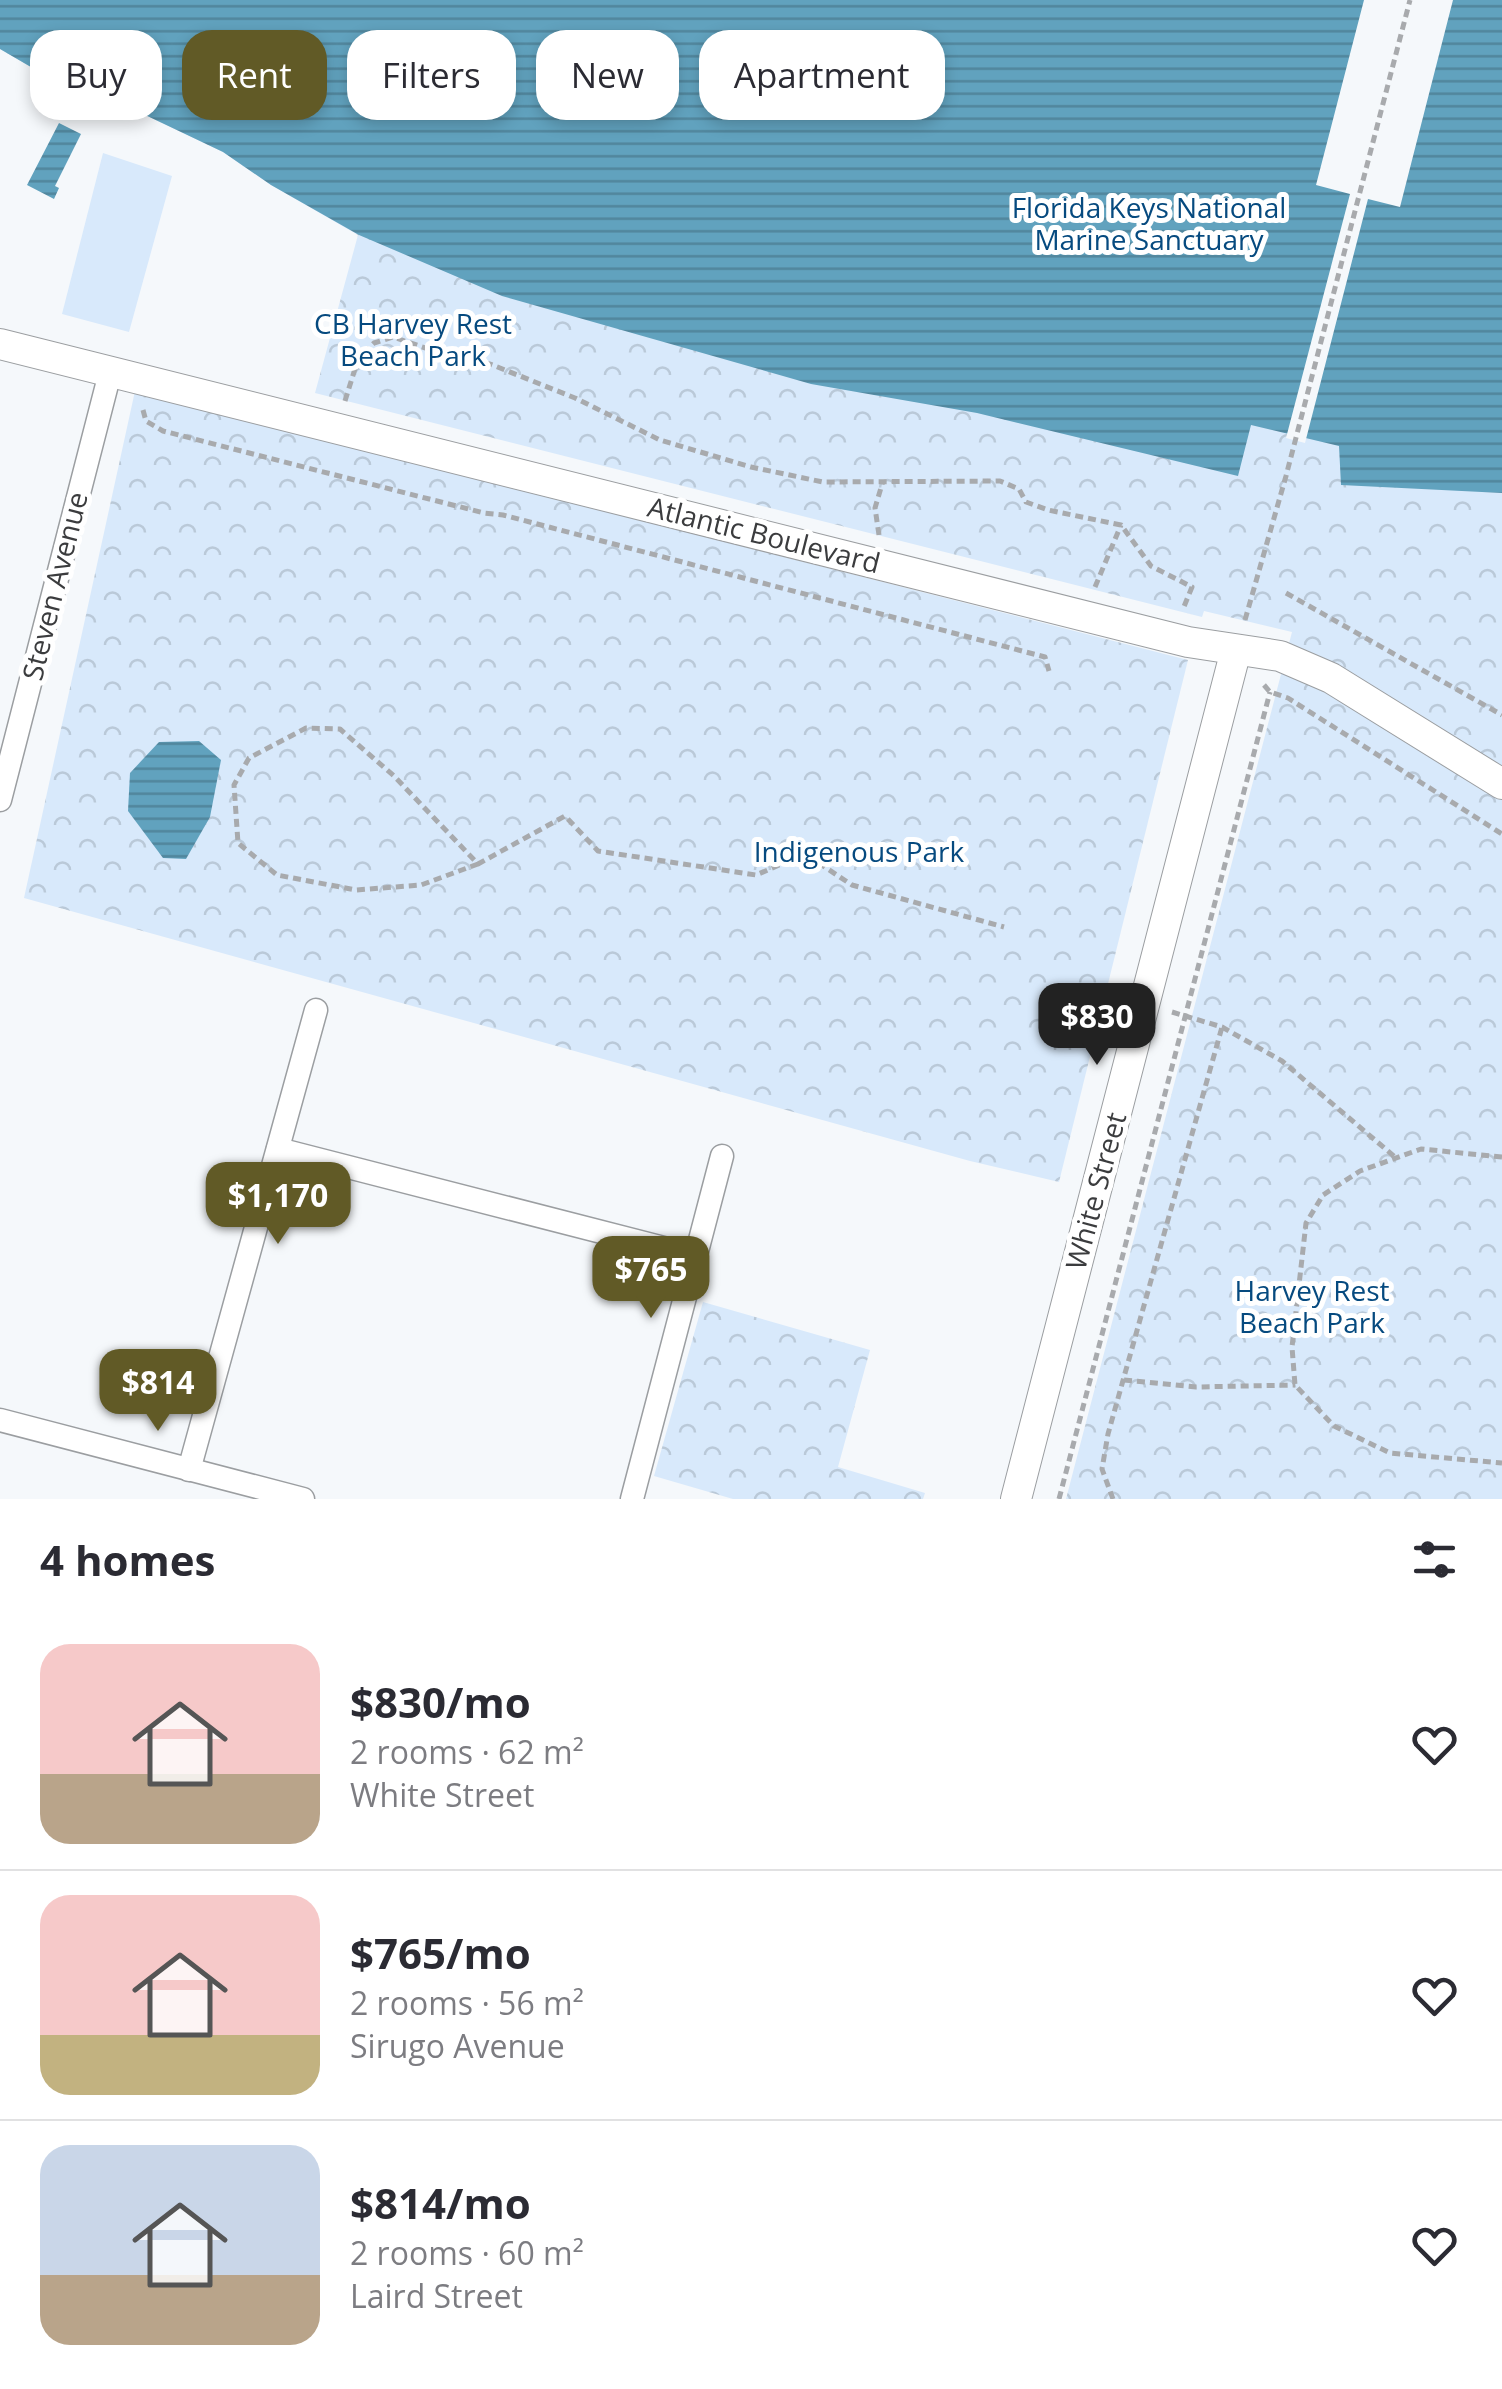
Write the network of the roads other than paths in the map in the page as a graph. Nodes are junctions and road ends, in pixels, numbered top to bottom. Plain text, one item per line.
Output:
1 (0, 344) edge
2 (110, 373) junction
3 (1240, 636) junction
4 (10, 717) edge
5 (1502, 784) edge
6 (0, 800) edge
7 (316, 1010) dead end
8 (278, 1149) junction
9 (722, 1156) dead end
10 (696, 1256) junction
11 (0, 1420) edge
12 (189, 1470) junction
13 (303, 1499) edge
14 (632, 1499) edge
15 (1016, 1499) edge

1 - 2 street, Atlantic Boulevard
2 - 3 street, Atlantic Boulevard
2 - 4 street, Steven Avenue
3 - 5 street, Atlantic Boulevard
3 - 15 street, White Street
4 - 6 street, Steven Avenue
7 - 8 street
8 - 10 street
8 - 12 street
9 - 10 street
10 - 14 street
11 - 12 street
12 - 13 street

